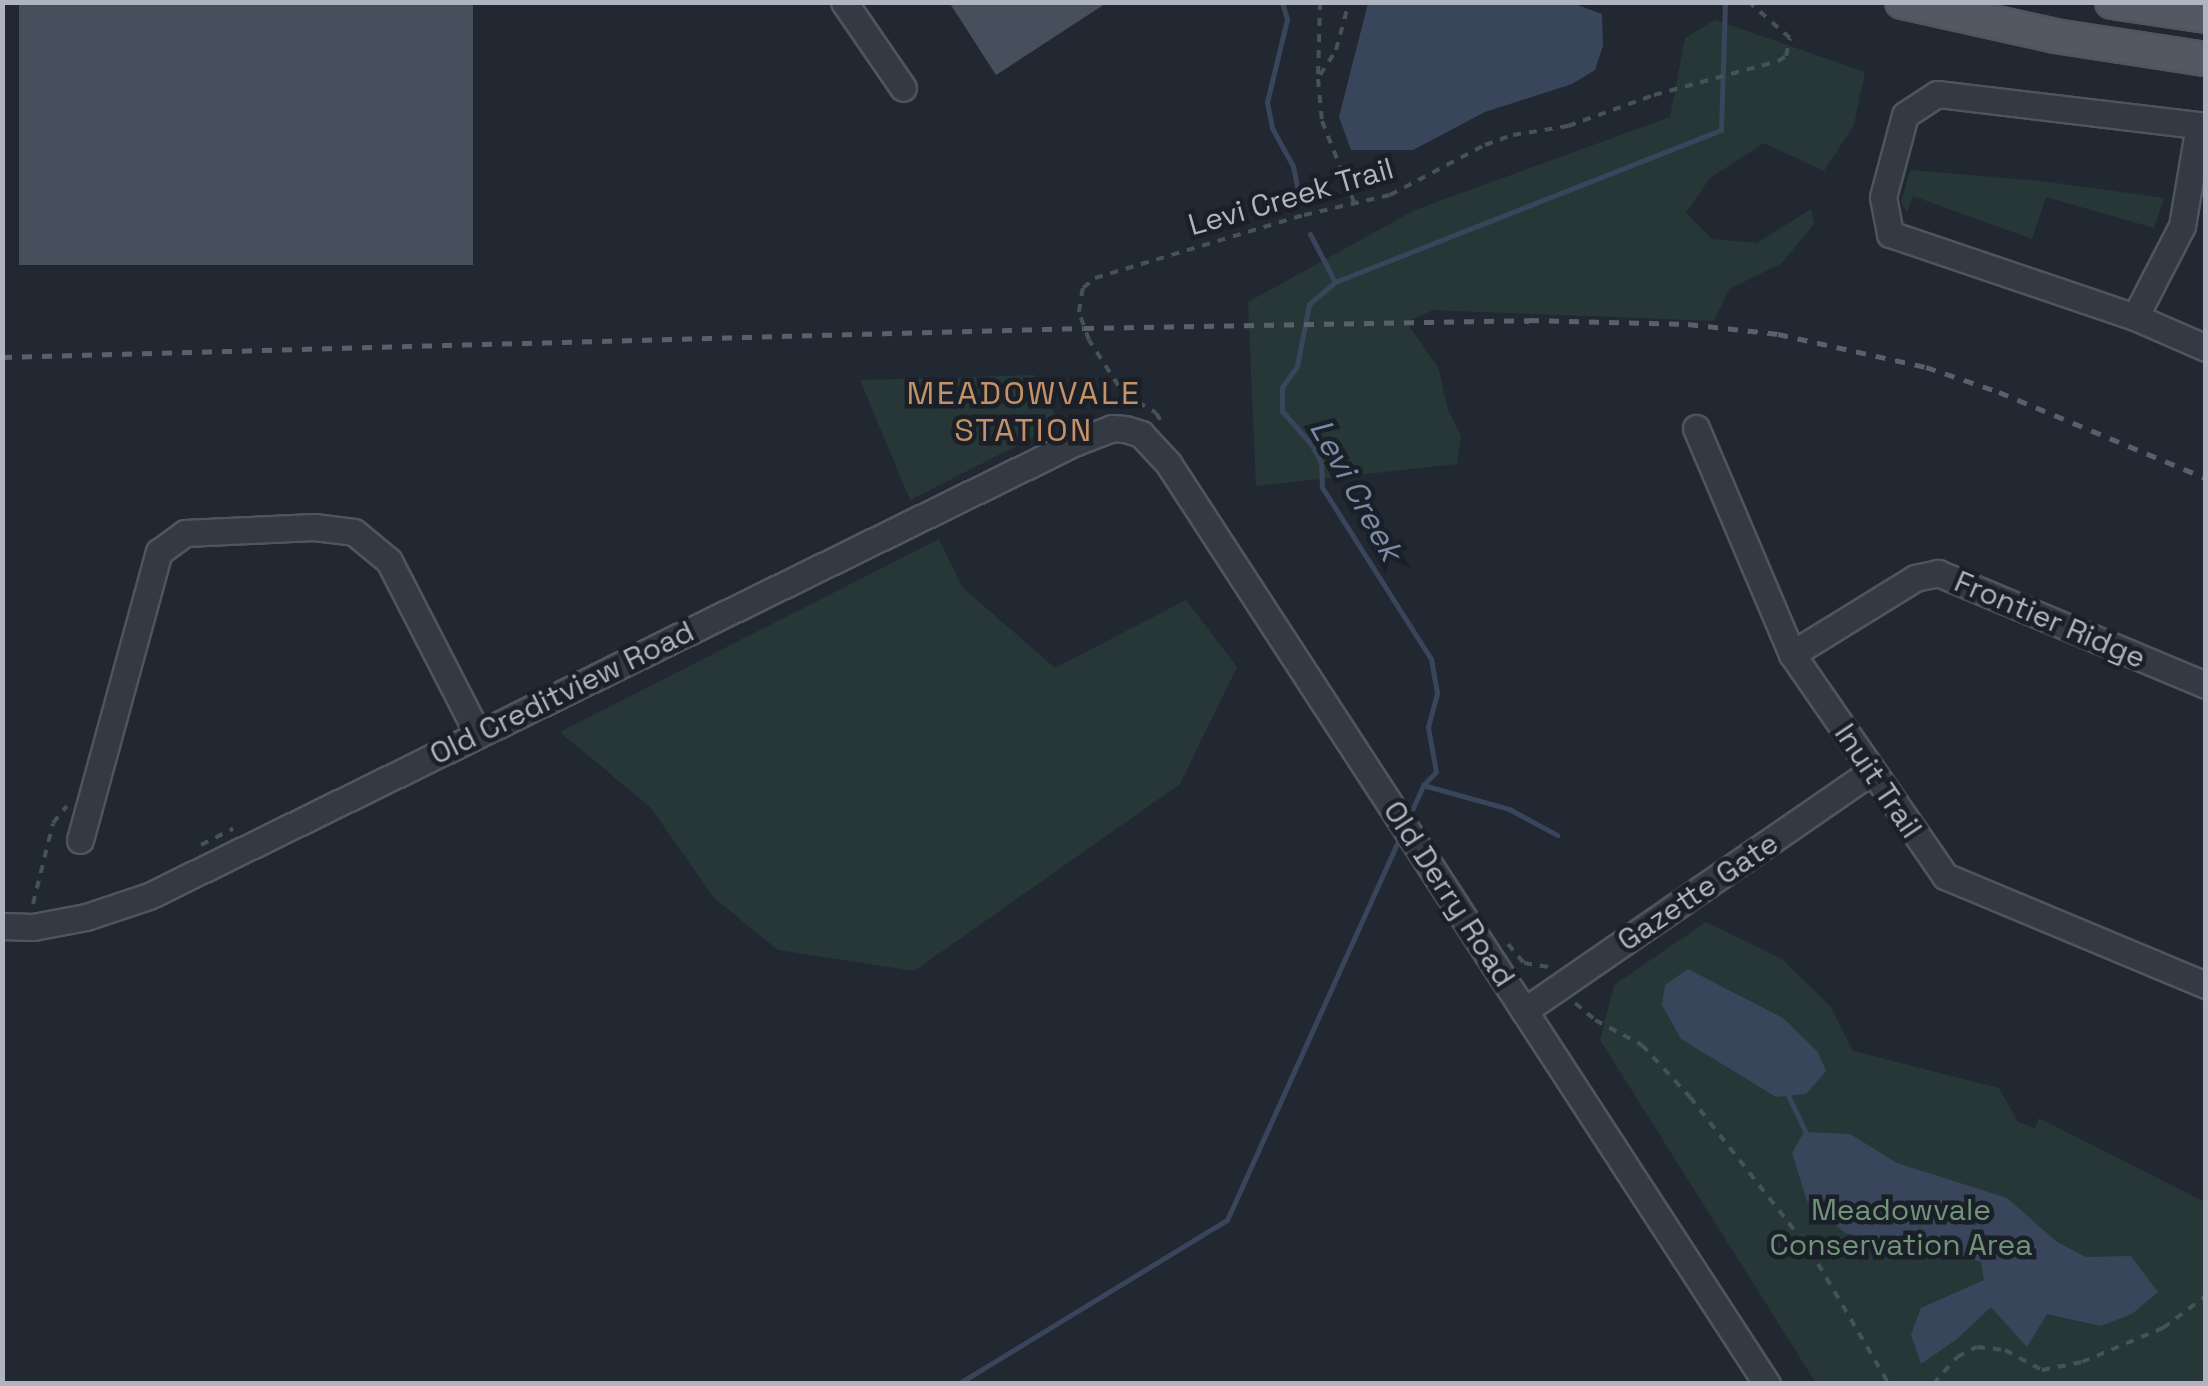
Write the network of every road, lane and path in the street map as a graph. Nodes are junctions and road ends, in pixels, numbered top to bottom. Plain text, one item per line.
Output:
1 (844, 2) edge
2 (1320, 2) edge
3 (1350, 2) edge
4 (1749, 2) edge
5 (1902, 2) edge
6 (2112, 2) edge
7 (2206, 16) edge
8 (2206, 59) edge
9 (1318, 79) junction
10 (904, 88) dead end
11 (2202, 126) edge
12 (1354, 202) junction
13 (2135, 318) junction
14 (2206, 348) edge
15 (1128, 400) dead end
16 (1112, 428) joint
17 (1696, 428) dead end
18 (1792, 654) junction
19 (2206, 684) edge
20 (478, 734) junction
21 (1870, 772) junction
22 (88, 810) junction
23 (80, 840) dead end
24 (32, 909) dead end
25 (2, 926) edge
26 (1508, 943) dead end
27 (1549, 966) dead end
28 (2206, 986) edge
29 (1571, 999) dead end
30 (1524, 1010) junction
31 (2206, 1296) edge
32 (1767, 1384) edge
33 (1888, 1384) edge
34 (1933, 1384) edge

1 - 10 street
2 - 9 path
3 - 9 path
4 - 12 path, Levi Creek Trail
5 - 8 main road
6 - 7 main road
9 - 12 path
11 - 13 street
11 - 13 street
12 - 15 path, Levi Creek Trail
13 - 14 street
16 - 20 street, Old Creditview Road
16 - 30 street, Old Derry Road
17 - 18 street, Inuit Trail
18 - 19 street, Frontier Ridge
18 - 21 street, Inuit Trail
20 - 22 street
20 - 25 street, Old Creditview Road
21 - 28 street, Inuit Trail
21 - 30 street, Gazette Gate
22 - 23 street
22 - 24 path
26 - 27 path
29 - 33 path
30 - 32 street, Old Derry Road
31 - 34 path

